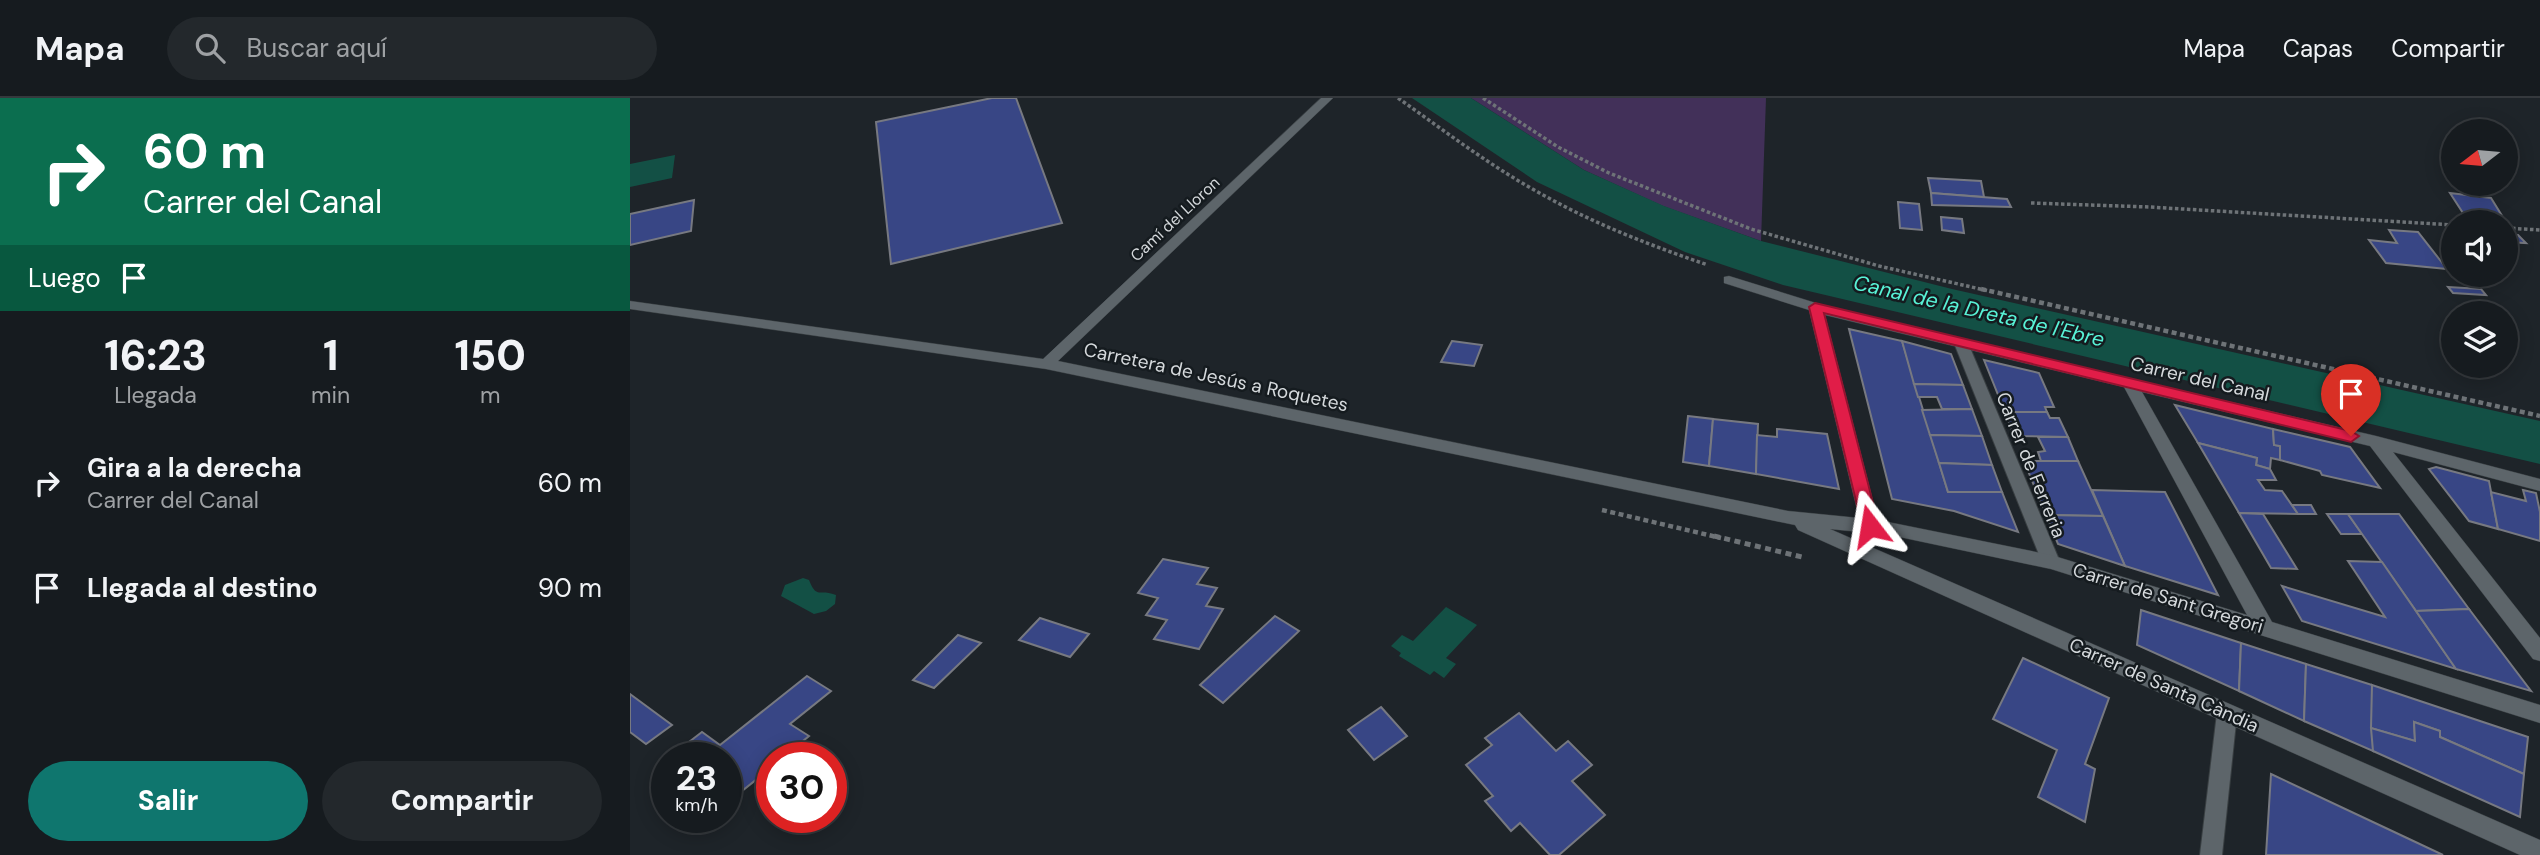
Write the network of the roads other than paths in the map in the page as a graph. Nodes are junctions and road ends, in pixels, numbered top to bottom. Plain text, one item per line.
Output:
1 (1327, 98) edge
2 (1729, 280) dead end
3 (630, 305) edge
4 (1815, 307) junction
5 (1961, 343) junction
6 (1046, 364) junction
7 (2130, 384) junction
8 (2376, 442) junction
9 (2540, 485) edge
10 (1788, 518) junction
11 (1870, 526) junction
12 (2051, 562) junction
13 (2264, 627) junction
14 (2540, 653) edge
15 (2227, 713) junction
16 (2540, 714) edge
17 (2540, 852) edge
18 (2211, 855) edge

1 - 6 street, Camí del Lloron
2 - 4 street, Carrer del Canal
3 - 6 street, Carretera de Jesús a Roquetes
4 - 5 street, Carrer del Canal
4 - 11 street
5 - 7 street, Carrer del Canal
5 - 12 lane, Carrer de Ferreria
6 - 10 street, Carretera de Jesús a Roquetes
7 - 8 street, Carrer del Canal
7 - 13 street
8 - 9 street, Carrer del Canal
8 - 14 street
10 - 11 street, Carrer de Sant Gregori
10 - 15 street, Carrer de Santa Càndia
11 - 12 street, Carrer de Sant Gregori
12 - 13 street, Carrer de Sant Gregori
13 - 16 street, Carrer de Sant Gregori
15 - 17 street, Carrer de Santa Càndia
15 - 18 lane

